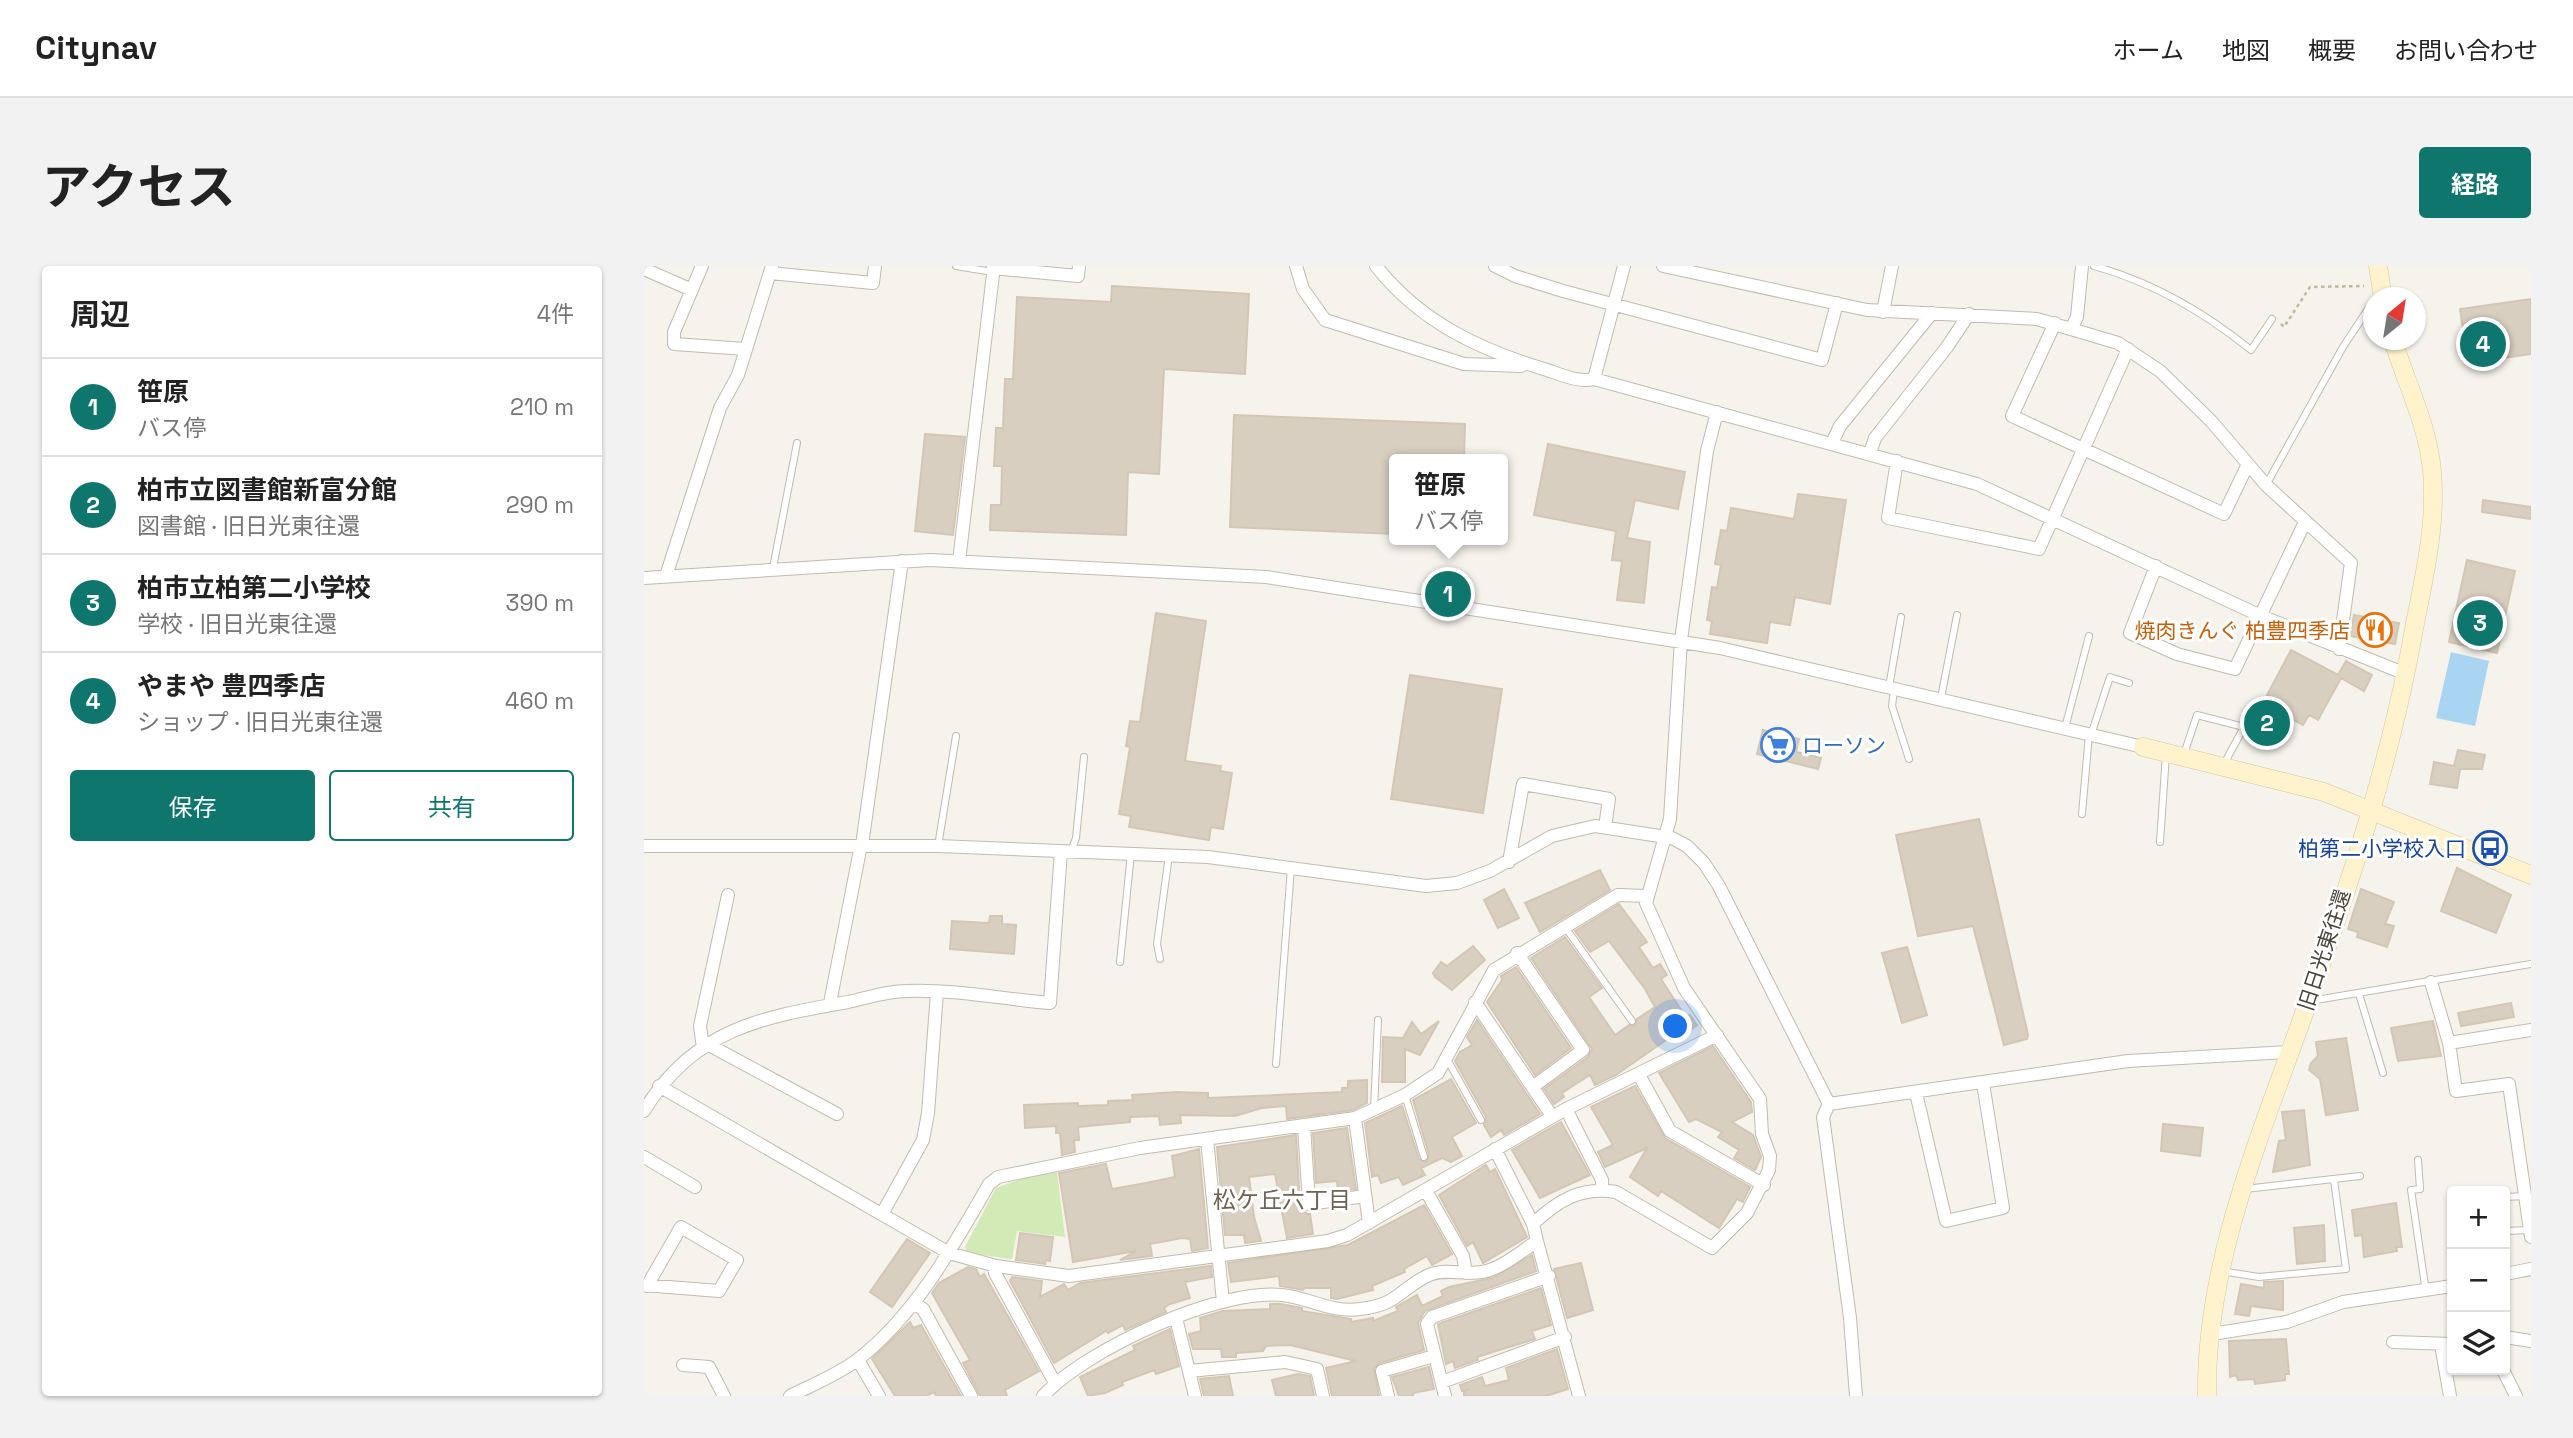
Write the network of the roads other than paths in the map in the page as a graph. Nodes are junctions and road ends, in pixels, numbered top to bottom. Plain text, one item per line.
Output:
1 (702, 266) edge
2 (875, 266) edge
3 (956, 266) edge
4 (1079, 266) edge
5 (1296, 266) edge
6 (1376, 266) edge
7 (1495, 266) edge
8 (1624, 266) edge
9 (1663, 266) edge
10 (1892, 266) edge
11 (2082, 266) edge
12 (2094, 266) edge
13 (2378, 266) edge
14 (644, 269) edge
15 (771, 269) edge
16 (993, 269) edge
17 (2376, 287) edge
18 (692, 290) junction
19 (1837, 303) junction
20 (1614, 305) junction
21 (1883, 312) junction
22 (1932, 313) junction
23 (1969, 314) junction
24 (2363, 315) edge
25 (2272, 320) road end
26 (2055, 323) junction
27 (2072, 327) junction
28 (746, 349) junction
29 (2128, 349) junction
30 (2397, 350) edge
31 (1532, 366) junction
32 (1594, 379) junction
33 (1717, 412) junction
34 (797, 443) dead end
35 (1832, 443) junction
36 (2083, 449) junction
37 (1870, 453) junction
38 (1898, 461) junction
39 (2248, 464) junction
40 (2266, 485) junction
41 (2052, 516) junction
42 (2305, 522) junction
43 (902, 561) junction
44 (960, 561) junction
45 (2156, 566) junction
46 (773, 568) junction
47 (666, 576) junction
48 (644, 578) edge
49 (1957, 615) dead end
50 (2261, 616) junction
51 (1901, 617) dead end
52 (2089, 636) dead end
53 (1681, 640) junction
54 (2339, 649) junction
55 (2406, 674) junction
56 (2129, 683) dead end
57 (1892, 687) junction
58 (1941, 698) junction
59 (2065, 728) junction
60 (2090, 735) junction
61 (956, 736) dead end
62 (2143, 747) joint
63 (2175, 754) junction
64 (1084, 757) dead end
65 (1909, 759) dead end
66 (2224, 766) junction
67 (2371, 809) junction
68 (2082, 814) dead end
69 (1605, 827) junction
70 (1666, 836) junction
71 (2160, 842) dead end
72 (861, 845) junction
73 (644, 846) edge
74 (938, 846) junction
75 (1066, 851) junction
76 (1131, 853) junction
77 (1169, 855) junction
78 (1509, 862) junction
79 (1291, 868) junction
80 (2531, 875) edge
81 (728, 895) dead end
82 (1647, 896) junction
83 (1564, 925) junction
84 (1517, 953) junction
85 (1160, 959) dead end
86 (1120, 962) dead end
87 (2531, 964) edge
88 (2431, 982) junction
89 (937, 992) junction
90 (2359, 994) junction
91 (1475, 1002) junction
92 (2308, 1002) junction
93 (830, 1003) junction
94 (1378, 1020) dead end
95 (1632, 1021) dead end
96 (2531, 1030) edge
97 (1717, 1035) junction
98 (2448, 1043) junction
99 (706, 1046) junction
100 (2290, 1052) junction
101 (1447, 1059) junction
102 (1276, 1064) dead end
103 (2383, 1073) dead end
104 (1639, 1075) junction
105 (1983, 1083) junction
106 (659, 1086) junction
107 (1534, 1086) junction
108 (1916, 1093) junction
109 (1405, 1096) junction
110 (1829, 1104) junction
111 (1374, 1109) junction
112 (1566, 1109) junction
113 (644, 1111) edge
114 (837, 1114) dead end
115 (1552, 1116) junction
116 (1355, 1118) junction
117 (1480, 1120) dead end
118 (1304, 1126) junction
119 (1207, 1139) junction
120 (2525, 1145) edge
121 (1495, 1149) junction
122 (644, 1157) edge
123 (1424, 1157) dead end
124 (2418, 1160) dead end
125 (2360, 1176) dead end
126 (2334, 1180) junction
127 (1764, 1185) junction
128 (695, 1187) dead end
129 (1602, 1190) junction
130 (2243, 1190) junction
131 (1426, 1191) junction
132 (1365, 1196) junction
133 (2526, 1196) junction
134 (2510, 1197) edge
135 (882, 1214) junction
136 (1369, 1223) junction
137 (1533, 1224) junction
138 (2510, 1231) edge
139 (2530, 1233) edge
140 (1537, 1241) junction
141 (949, 1253) junction
142 (1219, 1257) junction
143 (996, 1266) junction
144 (2531, 1269) edge
145 (2221, 1271) junction
146 (1465, 1273) junction
147 (2510, 1273) edge
148 (1549, 1276) junction
149 (645, 1285) edge
150 (2447, 1287) edge
151 (2426, 1292) junction
152 (1223, 1302) junction
153 (914, 1303) junction
154 (1176, 1318) junction
155 (2212, 1334) junction
156 (1565, 1338) junction
157 (2510, 1339) edge
158 (2531, 1341) edge
159 (2393, 1342) dead end
160 (2447, 1345) edge
161 (1434, 1356) junction
162 (858, 1360) junction
163 (683, 1364) dead end
164 (1189, 1371) junction
165 (2449, 1375) edge
166 (2506, 1375) edge
167 (1442, 1382) junction
168 (1055, 1383) junction
169 (724, 1396) edge
170 (790, 1396) edge
171 (879, 1396) edge
172 (971, 1396) edge
173 (1043, 1396) edge
174 (1195, 1396) edge
175 (1323, 1396) edge
176 (1388, 1396) edge
177 (1445, 1396) edge
178 (1579, 1396) edge
179 (1856, 1396) edge
180 (2207, 1396) edge
181 (2450, 1396) edge
182 (2516, 1396) edge

1 - 18 street
2 - 15 street
3 - 16 lane
4 - 16 street
5 - 31 street
6 - 31 street
7 - 20 street
8 - 20 street
9 - 19 street
10 - 21 street
11 - 27 street
12 - 25 lane
13 - 17 street
14 - 18 street
15 - 28 street
16 - 44 street
18 - 28 street
19 - 20 street
19 - 21 street
20 - 32 street
21 - 22 street
22 - 23 street
22 - 35 street
23 - 26 street
23 - 37 street
24 - 40 lane
26 - 27 street
26 - 36 street
27 - 29 street
28 - 47 street
29 - 36 street
29 - 39 street
30 - 55 street, 旧日光東往還
31 - 32 street
32 - 33 street
33 - 35 street
33 - 53 street
34 - 46 lane
35 - 37 street
36 - 39 street
36 - 41 street
37 - 38 street
38 - 41 street
38 - 41 street
39 - 40 street
40 - 42 street
41 - 45 street
42 - 50 street
42 - 54 street
43 - 44 street
43 - 46 street
43 - 72 street
44 - 53 street
45 - 50 street
45 - 50 street
46 - 47 street
47 - 48 street
49 - 58 lane
50 - 54 street
51 - 57 lane
52 - 59 lane
53 - 57 street
53 - 70 street
54 - 55 street
55 - 67 street, 旧日光東往還
56 - 60 lane
57 - 58 street
57 - 65 lane
58 - 59 street
59 - 60 street
60 - 62 street
60 - 68 lane
61 - 74 lane
62 - 63 street
63 - 66 street
63 - 66 lane
63 - 71 lane
64 - 75 lane
66 - 67 street
67 - 80 street
67 - 92 street, 旧日光東往還
69 - 70 street
69 - 78 street
69 - 78 street
70 - 82 street
70 - 110 street
72 - 73 street
72 - 74 street
72 - 93 street
74 - 75 street
75 - 76 street
75 - 89 street
76 - 77 street
76 - 86 lane
77 - 79 street
77 - 85 lane
78 - 79 street
79 - 102 lane
81 - 99 street
82 - 83 street
82 - 97 street
83 - 84 street
83 - 95 lane
84 - 91 street
84 - 107 street
87 - 88 lane
88 - 90 lane
88 - 98 street
89 - 93 street
89 - 135 street
90 - 92 lane
90 - 103 lane
91 - 101 street
91 - 107 street
92 - 100 street, 旧日光東往還
93 - 99 street
94 - 111 lane
96 - 98 street
97 - 104 street
97 - 127 street
98 - 120 street
99 - 106 street
99 - 114 street
100 - 105 street
100 - 130 street, 旧日光東往還
101 - 109 street
101 - 117 lane
104 - 112 street
104 - 127 street
105 - 108 street
105 - 108 street
106 - 113 street
106 - 135 street
107 - 115 street
108 - 110 street
109 - 111 street
109 - 123 lane
110 - 179 street
111 - 116 street
112 - 115 street
112 - 129 street
115 - 121 street
116 - 118 street
116 - 132 street
118 - 119 street
118 - 132 street
119 - 141 street
119 - 142 street
120 - 133 street
121 - 131 street
121 - 137 street
122 - 128 street
124 - 151 lane
125 - 126 lane
126 - 130 lane
126 - 145 lane
127 - 129 street
129 - 137 street
130 - 145 street, 旧日光東往還
131 - 136 street
131 - 146 street
132 - 136 street
133 - 134 lane
133 - 139 street
135 - 141 street
136 - 142 street
137 - 140 street
138 - 139 lane
140 - 146 street
140 - 148 street
141 - 143 street
141 - 153 street
142 - 143 street
142 - 152 street
143 - 168 street
144 - 147 street
145 - 155 street, 旧日光東往還
146 - 152 street
148 - 156 street
148 - 161 street
149 - 149 street
150 - 151 street
151 - 155 street
152 - 154 street
153 - 162 street
153 - 172 street
154 - 164 street
154 - 168 street
155 - 180 street, 旧日光東往還
156 - 167 street
156 - 178 street
157 - 158 street
159 - 160 street
161 - 167 street
161 - 176 street
162 - 170 street
162 - 171 street
163 - 169 street
164 - 174 street
164 - 175 street
165 - 181 street
166 - 182 street
167 - 177 street
168 - 173 street

